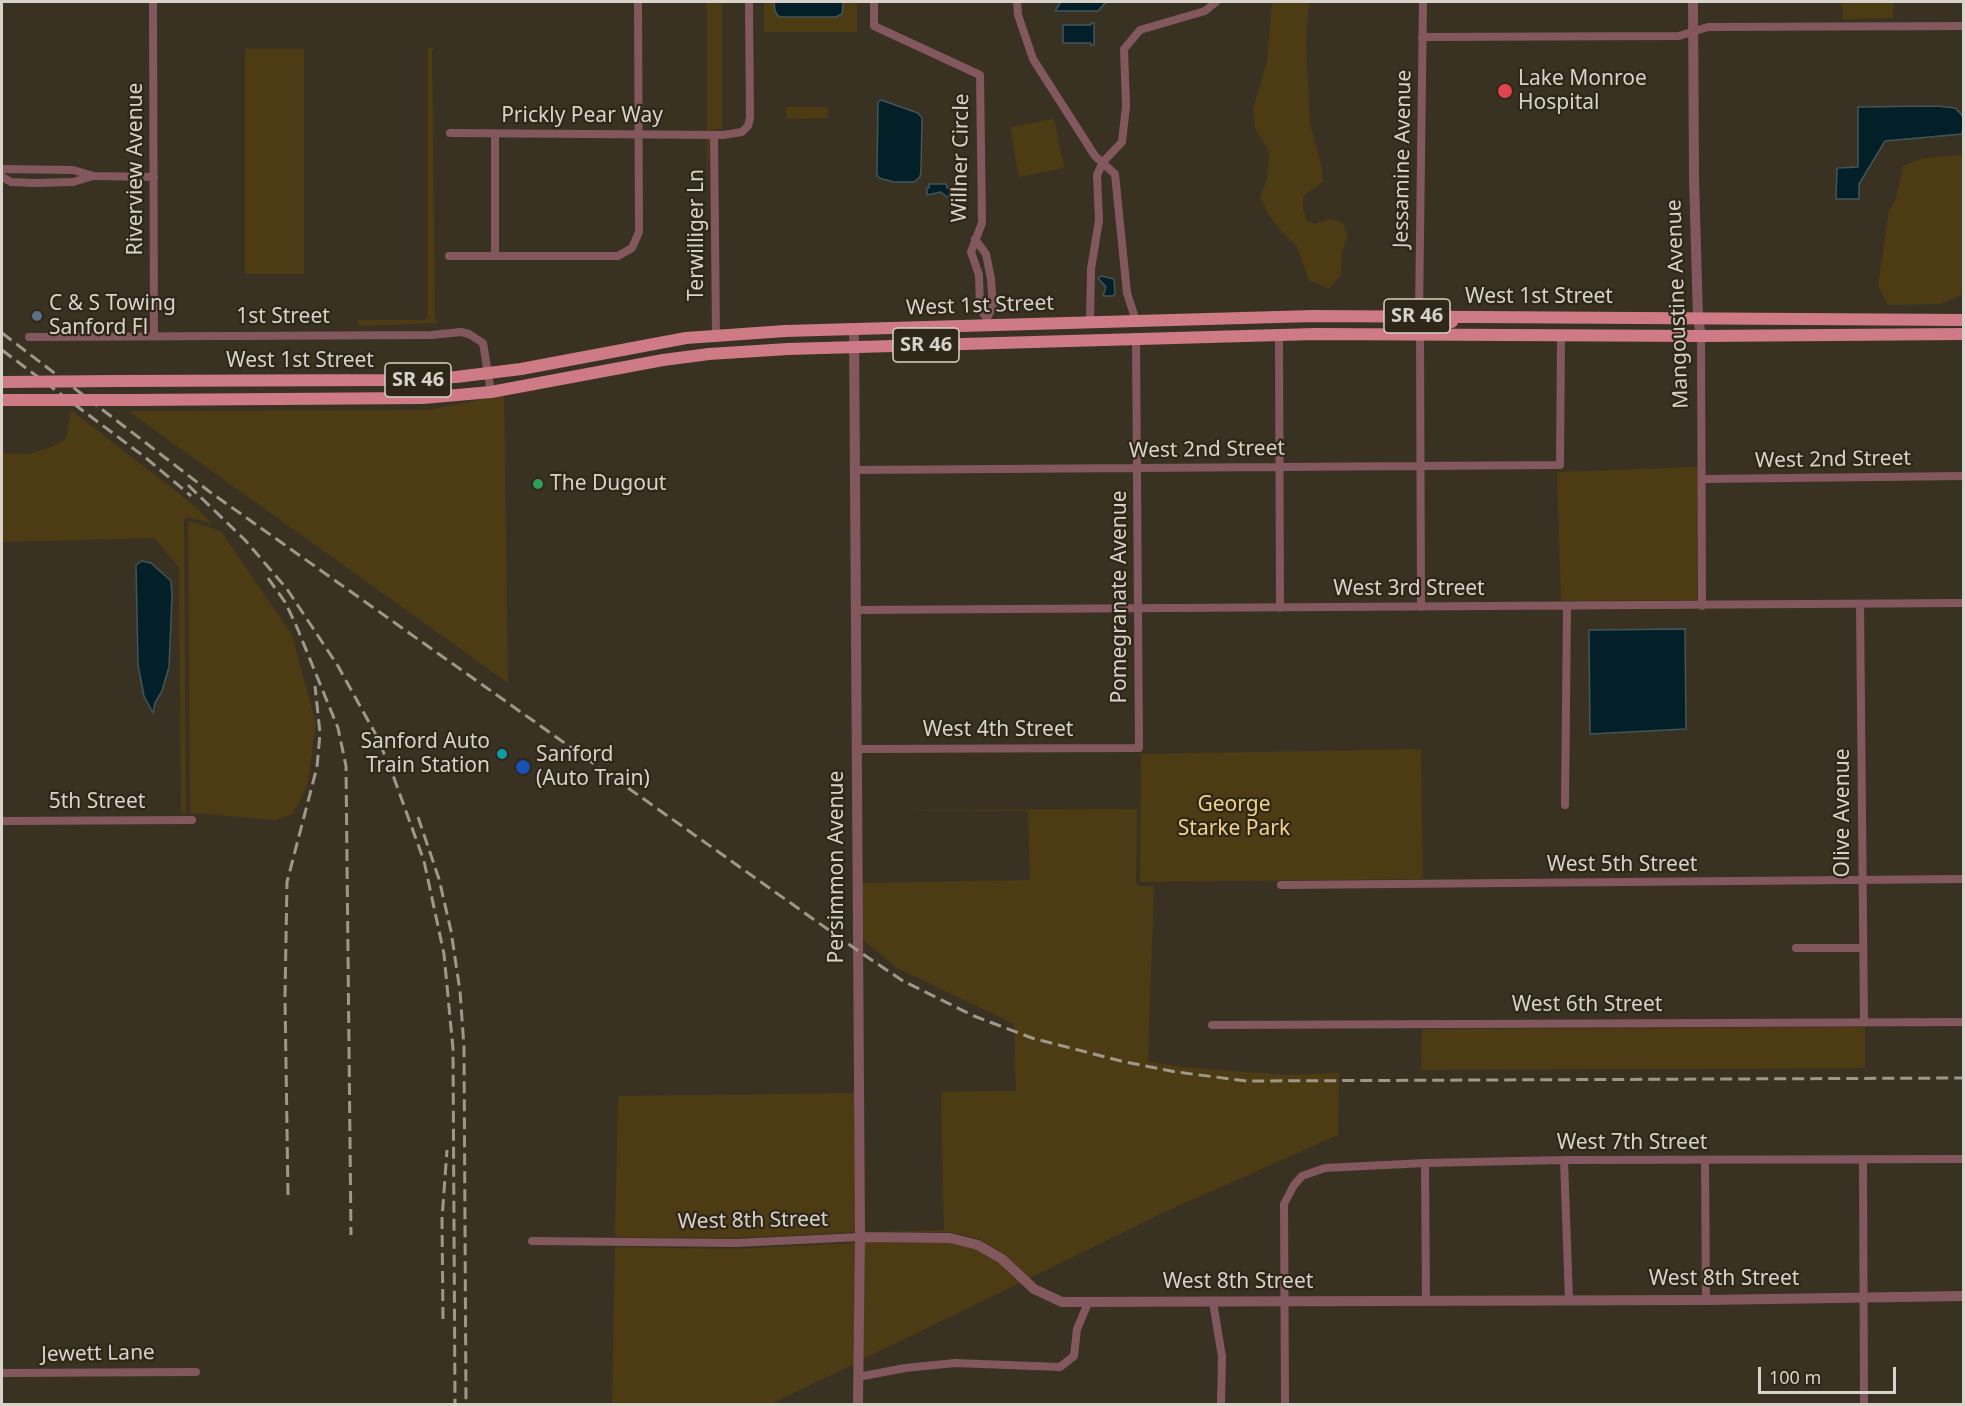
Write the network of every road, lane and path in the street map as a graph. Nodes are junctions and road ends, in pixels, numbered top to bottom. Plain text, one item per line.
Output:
1 (153, 2) edge
2 (638, 2) edge
3 (749, 2) edge
4 (874, 2) edge
5 (1017, 2) edge
6 (1216, 2) edge
7 (1423, 2) edge
8 (1693, 2) edge
9 (1964, 26) edge
10 (1693, 30) junction
11 (1422, 37) junction
12 (450, 134) dead end
13 (495, 134) junction
14 (638, 135) junction
15 (714, 135) junction
16 (1103, 162) junction
17 (2, 169) edge
18 (34, 170) junction
19 (94, 176) junction
20 (2, 177) edge
21 (154, 177) junction
22 (34, 183) junction
23 (975, 239) junction
24 (449, 256) dead end
25 (495, 256) junction
26 (1419, 316) junction
27 (1467, 316) junction
28 (1698, 318) junction
29 (1182, 319) junction
30 (1964, 320) edge
31 (1136, 321) junction
32 (987, 322) junction
33 (1090, 322) junction
34 (854, 329) junction
35 (1279, 334) junction
36 (1350, 334) junction
37 (1420, 334) junction
38 (1964, 334) edge
39 (716, 335) junction
40 (1561, 335) junction
41 (154, 336) junction
42 (1701, 336) junction
43 (29, 337) dead end
44 (1137, 339) junction
45 (854, 347) junction
46 (490, 374) junction
47 (3, 382) edge
48 (491, 392) junction
49 (2, 400) edge
50 (1421, 465) junction
51 (1279, 466) junction
52 (1138, 469) junction
53 (855, 470) junction
54 (1964, 476) edge
55 (1703, 479) junction
56 (1964, 603) edge
57 (1860, 604) junction
58 (1567, 606) junction
59 (1702, 606) junction
60 (1421, 607) junction
61 (1139, 608) junction
62 (1280, 608) junction
63 (855, 610) junction
64 (856, 748) junction
65 (1139, 748) joint
66 (1565, 805) dead end
67 (192, 820) dead end
68 (2, 821) edge
69 (1862, 879) junction
70 (1964, 879) edge
71 (1281, 885) dead end
72 (1796, 948) dead end
73 (1863, 948) junction
74 (1864, 1022) junction
75 (1964, 1022) edge
76 (1212, 1025) dead end
77 (1964, 1159) edge
78 (1564, 1160) junction
79 (1705, 1160) junction
80 (1863, 1160) junction
81 (1425, 1163) junction
82 (860, 1237) junction
83 (532, 1241) dead end
84 (1964, 1296) edge
85 (1865, 1297) junction
86 (1426, 1300) junction
87 (1569, 1300) junction
88 (1706, 1300) junction
89 (1285, 1301) junction
90 (1213, 1302) junction
91 (1088, 1303) junction
92 (196, 1372) dead end
93 (2, 1373) edge
94 (858, 1377) junction
95 (858, 1404) edge
96 (1221, 1404) edge
97 (1285, 1404) edge
98 (1864, 1404) edge

1 - 21 street, Riverview Avenue
2 - 14 street
3 - 15 street, Prickly Pear Way
4 - 23 street, Willner Circle
5 - 16 street
6 - 16 street
7 - 11 street, Jessamine Avenue
8 - 10 street, Mangoustine Avenue
9 - 10 street
10 - 11 street
10 - 28 street, Mangoustine Avenue
11 - 26 street, Jessamine Avenue
12 - 13 street, Prickly Pear Way
13 - 14 street, Prickly Pear Way
13 - 25 street
14 - 15 street, Prickly Pear Way
14 - 25 street
15 - 39 street, Terwilliger Ln
16 - 31 street
16 - 33 street
17 - 18 street
18 - 19 street
18 - 22 street
19 - 21 street
19 - 22 street
20 - 22 street
21 - 41 street, Riverview Avenue
23 - 32 street, Willner Circle
23 - 32 street, Willner Circle
24 - 25 street
26 - 27 main road, West 1st Street / SR 46
26 - 29 main road, West 1st Street / SR 46
26 - 36 main road
27 - 28 main road, West 1st Street / SR 46
27 - 37 main road
28 - 30 main road, West 1st Street / SR 46
28 - 42 street, Mangoustine Avenue
29 - 31 main road, West 1st Street / SR 46
29 - 44 main road
31 - 33 main road, West 1st Street / SR 46
32 - 33 main road, West 1st Street / SR 46
32 - 34 main road, West 1st Street / SR 46
34 - 39 main road, West 1st Street / SR 46
34 - 45 street, Persimmon Avenue
35 - 36 main road, West 1st Street / SR 46
35 - 44 main road, West 1st Street / SR 46
35 - 51 street
36 - 37 main road, West 1st Street / SR 46
37 - 40 main road, West 1st Street / SR 46
37 - 50 street
38 - 42 main road, West 1st Street / SR 46
39 - 46 main road, West 1st Street / SR 46
40 - 42 main road, West 1st Street / SR 46
40 - 50 street, West 2nd Street
41 - 43 street, 1st Street
41 - 46 street, 1st Street
42 - 55 street, Mangoustine Avenue
44 - 45 main road, West 1st Street / SR 46
44 - 52 street, Pomegranate Avenue
45 - 48 main road, West 1st Street / SR 46
45 - 53 street, Persimmon Avenue
46 - 47 main road, West 1st Street / SR 46, bridge
46 - 48 street, 1st Street
48 - 49 main road, West 1st Street / SR 46, bridge
50 - 51 street, West 2nd Street
50 - 60 street
51 - 52 street, West 2nd Street
51 - 62 street
52 - 53 street, West 2nd Street
52 - 61 street, Pomegranate Avenue
53 - 63 street, Persimmon Avenue
54 - 55 street, West 2nd Street
55 - 59 street, Mangoustine Avenue
56 - 57 street, West 3rd Street
57 - 59 street, West 3rd Street
57 - 69 street, Olive Avenue
58 - 59 street, West 3rd Street
58 - 60 street, West 3rd Street
58 - 66 street
60 - 62 street, West 3rd Street
61 - 62 street, West 3rd Street
61 - 63 street, West 3rd Street
61 - 65 street, Pomegranate Avenue
63 - 64 street, Persimmon Avenue
64 - 65 street, West 4th Street
64 - 82 street, Persimmon Avenue
67 - 68 street, 5th Street
69 - 70 street, West 5th Street
69 - 71 street, West 5th Street
69 - 73 street, Olive Avenue
72 - 73 street
73 - 74 street, Olive Avenue
74 - 75 street, West 6th Street
74 - 76 street, West 6th Street
77 - 80 street, West 7th Street
78 - 79 street, West 7th Street
78 - 81 street, West 7th Street
78 - 87 street
79 - 80 street, West 7th Street
79 - 88 street
80 - 85 street
81 - 86 street
81 - 89 street, West 7th Street
82 - 83 street, West 8th Street
82 - 91 street, West 8th Street
82 - 94 street, Persimmon Avenue
84 - 85 street, West 8th Street
85 - 88 street, West 8th Street
85 - 98 street
86 - 87 street, West 8th Street
86 - 89 street, West 8th Street
87 - 88 street, West 8th Street
89 - 90 street, West 8th Street
89 - 97 street
90 - 91 street, West 8th Street
90 - 96 street
91 - 94 street
92 - 93 street, Jewett Lane
94 - 95 street, Persimmon Avenue

